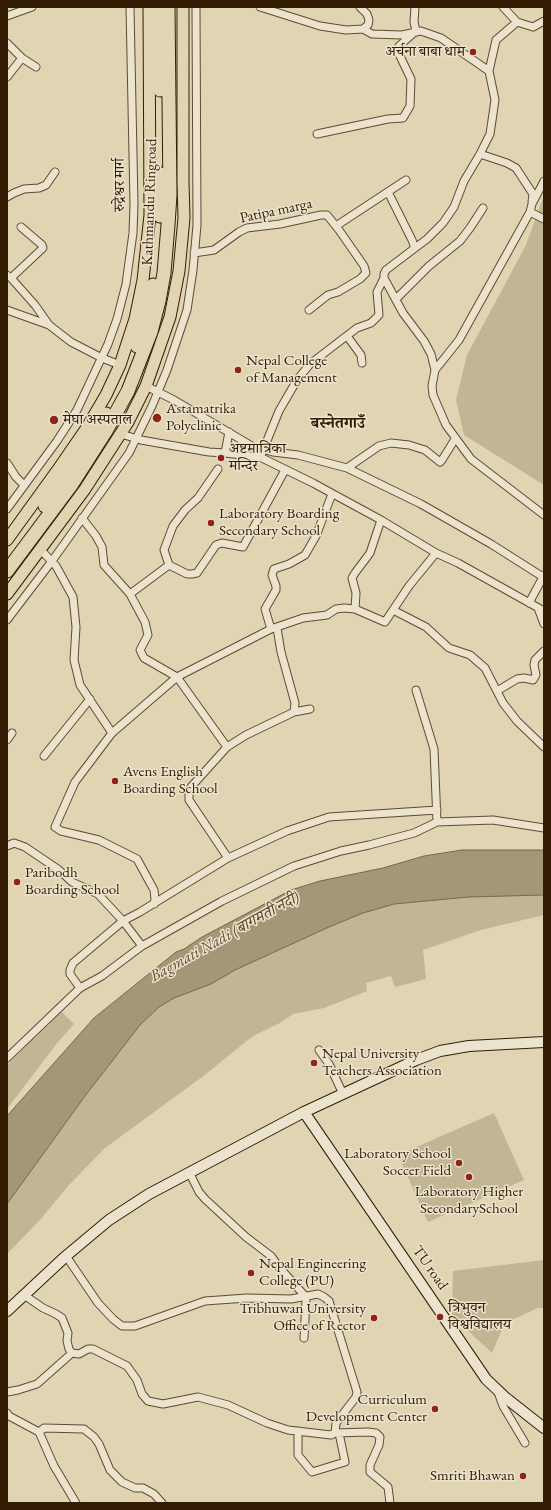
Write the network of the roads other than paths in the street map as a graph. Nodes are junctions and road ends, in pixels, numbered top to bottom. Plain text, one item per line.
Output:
1 (32, 7) edge
2 (130, 7) edge
3 (149, 7) edge
4 (159, 7) edge
5 (168, 7) edge
6 (183, 7) edge
7 (196, 7) edge
8 (260, 7) edge
9 (360, 7) edge
10 (415, 7) edge
11 (503, 7) edge
12 (7, 16) edge
13 (544, 21) edge
14 (517, 22) junction
15 (363, 29) junction
16 (416, 31) junction
17 (7, 43) edge
18 (22, 58) junction
19 (36, 67) dead end
20 (489, 71) junction
21 (7, 77) edge
22 (317, 134) dead end
23 (480, 154) junction
24 (55, 172) dead end
25 (406, 180) dead end
26 (544, 181) edge
27 (388, 192) junction
28 (7, 197) edge
29 (532, 204) junction
30 (482, 208) dead end
31 (530, 212) junction
32 (544, 219) edge
33 (336, 226) junction
34 (21, 228) dead end
35 (415, 248) junction
36 (194, 253) junction
37 (9, 277) edge
38 (384, 278) junction
39 (396, 300) junction
40 (7, 310) edge
41 (309, 310) dead end
42 (49, 325) junction
43 (347, 336) junction
44 (102, 358) junction
45 (362, 363) dead end
46 (120, 366) junction
47 (435, 370) junction
48 (146, 386) junction
49 (158, 391) junction
50 (229, 432) junction
51 (121, 434) junction
52 (136, 438) junction
53 (455, 439) junction
54 (225, 453) junction
55 (262, 453) junction
56 (7, 463) edge
57 (347, 468) junction
58 (218, 469) dead end
59 (285, 470) junction
60 (24, 485) junction
61 (332, 494) junction
62 (7, 509) edge
63 (544, 515) edge
64 (82, 518) junction
65 (382, 520) junction
66 (9, 535) edge
67 (40, 550) junction
68 (436, 553) junction
69 (7, 557) edge
70 (52, 561) junction
71 (169, 565) junction
72 (7, 572) edge
73 (544, 576) edge
74 (7, 594) edge
75 (130, 594) junction
76 (529, 603) junction
77 (355, 609) junction
78 (541, 609) edge
79 (393, 610) junction
80 (7, 620) edge
81 (544, 624) edge
82 (274, 628) junction
83 (544, 651) edge
84 (177, 676) junction
85 (416, 690) dead end
86 (497, 691) junction
87 (90, 699) junction
88 (310, 709) dead end
89 (294, 712) junction
90 (112, 733) junction
91 (12, 734) dead end
92 (7, 740) edge
93 (227, 747) junction
94 (544, 747) edge
95 (44, 756) dead end
96 (437, 810) junction
97 (437, 822) junction
98 (544, 828) edge
99 (7, 846) edge
100 (228, 858) junction
101 (154, 904) junction
102 (122, 921) junction
103 (142, 946) junction
104 (80, 988) junction
105 (544, 1042) edge
106 (319, 1050) dead end
107 (7, 1058) edge
108 (344, 1094) junction
109 (304, 1112) junction
110 (189, 1172) junction
111 (66, 1256) junction
112 (24, 1295) junction
113 (305, 1296) junction
114 (7, 1311) edge
115 (304, 1338) dead end
116 (72, 1353) junction
117 (497, 1390) junction
118 (7, 1392) edge
119 (7, 1413) edge
120 (544, 1428) edge
121 (39, 1432) junction
122 (298, 1432) junction
123 (337, 1433) junction
124 (525, 1443) dead end
125 (387, 1502) edge
126 (76, 1503) edge
127 (162, 1503) edge

1 - 12 street
2 - 44 street, रुद्रेश्वर मार्ग
3 - 46 main road
4 - 69 highway, Kathmandu Ringroad
5 - 72 highway, Kathmandu Ringroad
6 - 48 main road
7 - 36 street
8 - 15 street
9 - 15 street
10 - 16 street
11 - 14 street
13 - 14 street
14 - 20 street
15 - 16 street
16 - 20 street
16 - 22 street
17 - 18 street
18 - 19 street
18 - 21 street
20 - 23 street
23 - 29 street
23 - 35 street
24 - 28 street
25 - 27 street
26 - 29 street
27 - 33 street
27 - 35 street
29 - 31 street
30 - 39 street
31 - 32 street
31 - 47 street
33 - 36 street, Patipa marga
33 - 41 street, Patipa marga
34 - 37 street
35 - 38 street
36 - 49 street
37 - 42 street
38 - 39 street
38 - 43 street
39 - 47 street
40 - 42 street
42 - 44 street
43 - 45 street
43 - 55 street
44 - 46 street
44 - 60 street, रुद्रेश्वर मार्ग
46 - 66 main road
47 - 53 street
48 - 49 street
48 - 51 main road
49 - 50 street
49 - 52 street
50 - 54 street
50 - 55 street
51 - 52 street
51 - 67 main road
52 - 54 street
52 - 64 street
53 - 57 street
53 - 63 street
54 - 55 street
55 - 57 street
55 - 59 street
56 - 60 street
57 - 73 street
58 - 71 street
59 - 61 street
59 - 71 street
60 - 62 street, रुद्रेश्वर मार्ग
61 - 65 street
61 - 82 street
64 - 70 street
64 - 75 street
65 - 68 street
65 - 77 street
67 - 70 street
67 - 74 main road
68 - 76 street
68 - 79 street
70 - 80 street
70 - 87 street
71 - 75 street
73 - 76 street
75 - 84 street
76 - 78 street
77 - 79 street
77 - 82 street
78 - 81 street
79 - 86 street
82 - 84 street
82 - 89 street
83 - 86 street
84 - 90 street
84 - 93 street
85 - 96 street
86 - 94 street
87 - 90 street
87 - 95 street
88 - 89 street
89 - 93 street
90 - 101 street
91 - 92 street
93 - 100 street
96 - 97 street
96 - 100 street
97 - 98 street
97 - 103 street
99 - 102 street
100 - 101 street
101 - 102 street
102 - 103 street
102 - 104 street
103 - 104 street
104 - 107 street
105 - 108 main road
106 - 108 street
108 - 109 main road
109 - 110 main road
109 - 117 main road, TU road
110 - 111 main road
110 - 113 street
111 - 112 main road
111 - 113 street
112 - 114 main road
112 - 116 street
113 - 115 street
113 - 123 street
116 - 118 street
116 - 122 street
117 - 120 main road, TU road
117 - 124 street
119 - 121 street
121 - 126 street
121 - 127 street
122 - 123 street
122 - 123 street
123 - 125 street

